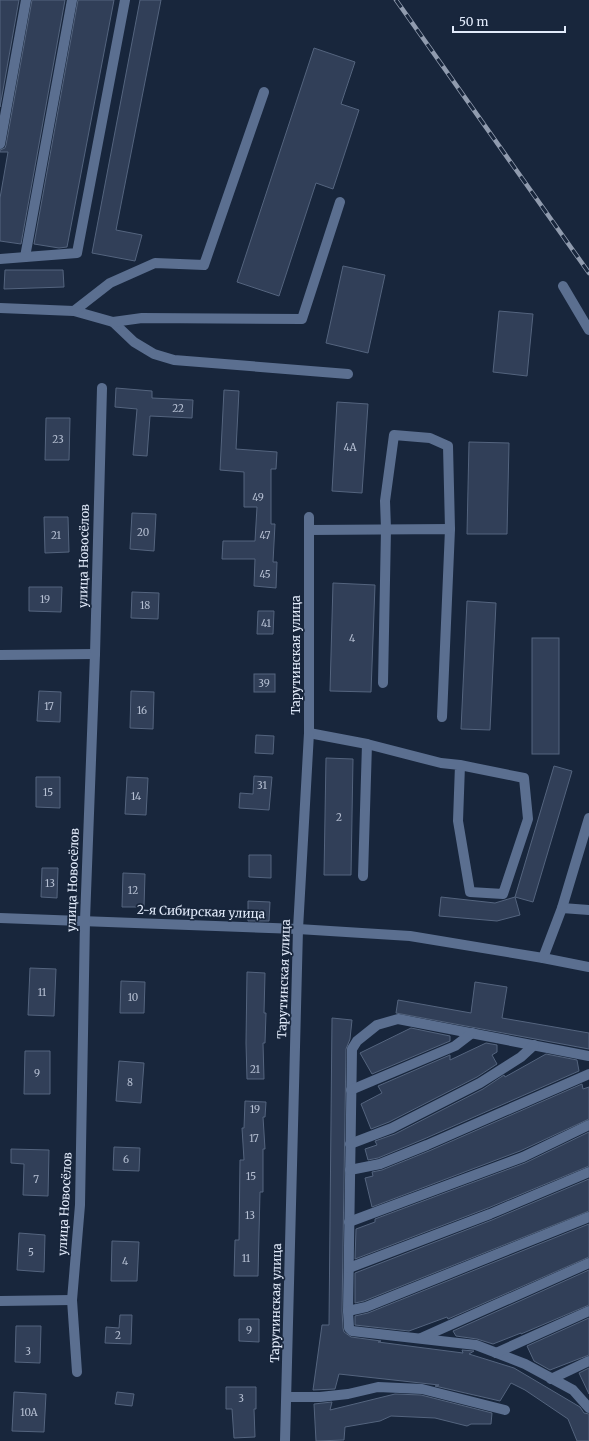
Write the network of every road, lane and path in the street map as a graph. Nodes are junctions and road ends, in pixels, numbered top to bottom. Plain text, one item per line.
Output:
1 (26, 0) edge
2 (72, 0) edge
3 (125, 0) edge
4 (264, 92) dead end
5 (0, 144) edge
6 (340, 202) dead end
7 (25, 257) junction
8 (0, 259) edge
9 (563, 286) dead end
10 (0, 308) edge
11 (74, 311) junction
12 (113, 322) junction
13 (589, 330) edge
14 (348, 374) dead end
15 (102, 388) dead end
16 (309, 517) dead end
17 (386, 529) junction
18 (450, 529) junction
19 (309, 530) junction
20 (95, 654) junction
21 (0, 655) edge
22 (383, 683) dead end
23 (442, 718) dead end
24 (308, 733) junction
25 (367, 744) junction
26 (460, 765) junction
27 (589, 818) edge
28 (363, 876) dead end
29 (562, 908) junction
30 (589, 910) edge
31 (0, 918) edge
32 (85, 920) junction
33 (298, 929) junction
34 (543, 958) junction
35 (589, 967) edge
36 (472, 1034) junction
37 (534, 1046) junction
38 (589, 1056) edge
39 (589, 1074) edge
40 (351, 1090) junction
41 (589, 1125) edge
42 (350, 1144) junction
43 (350, 1170) junction
44 (589, 1172) edge
45 (589, 1217) edge
46 (349, 1222) junction
47 (589, 1264) edge
48 (349, 1268) junction
49 (72, 1300) junction
50 (0, 1301) edge
51 (348, 1311) junction
52 (589, 1311) edge
53 (419, 1338) junction
54 (496, 1353) junction
55 (589, 1361) edge
56 (77, 1372) dead end
57 (551, 1378) junction
58 (287, 1397) junction
59 (588, 1406) edge
60 (504, 1410) dead end
61 (285, 1441) edge

1 - 5 street
2 - 7 street
3 - 7 street
4 - 11 street
6 - 12 street
7 - 8 street
9 - 13 street
10 - 11 street
11 - 12 street
12 - 14 street
15 - 20 street, улица Новосёлов
16 - 19 street, Тарутинская улица
17 - 18 street
17 - 18 street
17 - 19 street
17 - 22 street
18 - 23 street
19 - 24 street, Тарутинская улица
20 - 21 street
20 - 32 street, улица Новосёлов
24 - 25 street
24 - 33 street, Тарутинская улица
25 - 26 street
25 - 28 street
26 - 26 street
27 - 29 street
29 - 30 street
29 - 34 street
31 - 32 street, 2-я Сибирская улица
32 - 33 street, 2-я Сибирская улица
32 - 49 street, улица Новосёлов
33 - 34 street, 2-я Сибирская улица
33 - 58 street, Тарутинская улица
34 - 35 street, 2-я Сибирская улица
36 - 37 street
36 - 40 street
36 - 40 street
37 - 38 street
37 - 42 street
39 - 43 street
40 - 42 street
41 - 46 street
42 - 43 street
43 - 46 street
44 - 48 street
45 - 51 street
46 - 48 street
47 - 53 street
48 - 51 street
49 - 50 street
49 - 56 street, улица Новосёлов
51 - 53 street
52 - 54 street
53 - 54 street
54 - 57 street
55 - 57 street
57 - 59 street
58 - 60 street
58 - 61 street, Тарутинская улица

